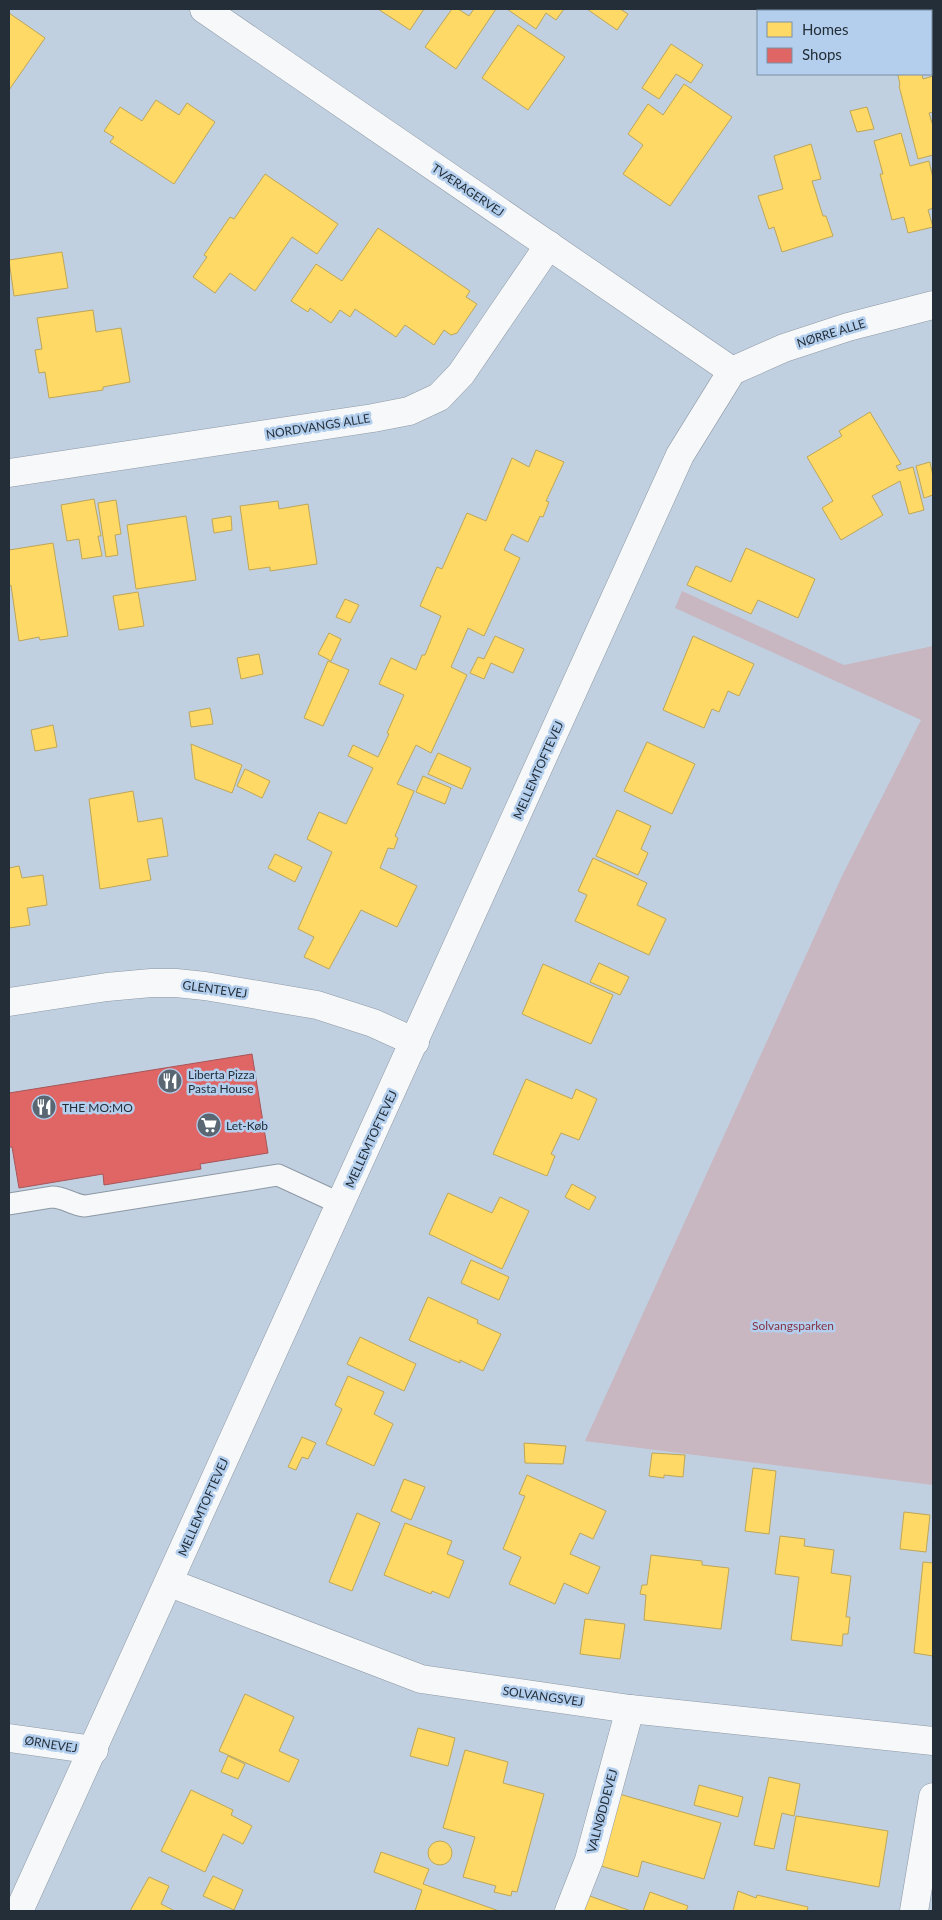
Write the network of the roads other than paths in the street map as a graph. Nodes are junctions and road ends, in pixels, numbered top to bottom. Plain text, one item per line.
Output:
1 (204, 9) edge
2 (549, 245) junction
3 (933, 305) edge
4 (732, 372) junction
5 (9, 473) edge
6 (9, 1002) edge
7 (415, 1042) junction
8 (9, 1204) edge
9 (341, 1204) junction
10 (170, 1582) junction
11 (630, 1709) junction
12 (9, 1738) edge
13 (933, 1741) edge
14 (94, 1750) junction
15 (933, 1797) edge
16 (19, 1911) edge
17 (569, 1911) edge
18 (914, 1911) edge

1 - 2 street, TVÆRAGERVEJ
2 - 4 street, TVÆRAGERVEJ
2 - 5 street, NORDVANGS ALLE
3 - 4 street, NØRRE ALLE
4 - 7 street, MELLEMTOFTEVEJ
6 - 7 street, GLENTEVEJ
7 - 9 street, MELLEMTOFTEVEJ
8 - 9 lane
9 - 10 street, MELLEMTOFTEVEJ
10 - 11 street, SOLVANGSVEJ
10 - 14 street, MELLEMTOFTEVEJ
11 - 13 street, SOLVANGSVEJ
11 - 17 street, VALNØDDEVEJ
12 - 14 street, ØRNEVEJ
14 - 16 street, MELLEMTOFTEVEJ
15 - 18 street

